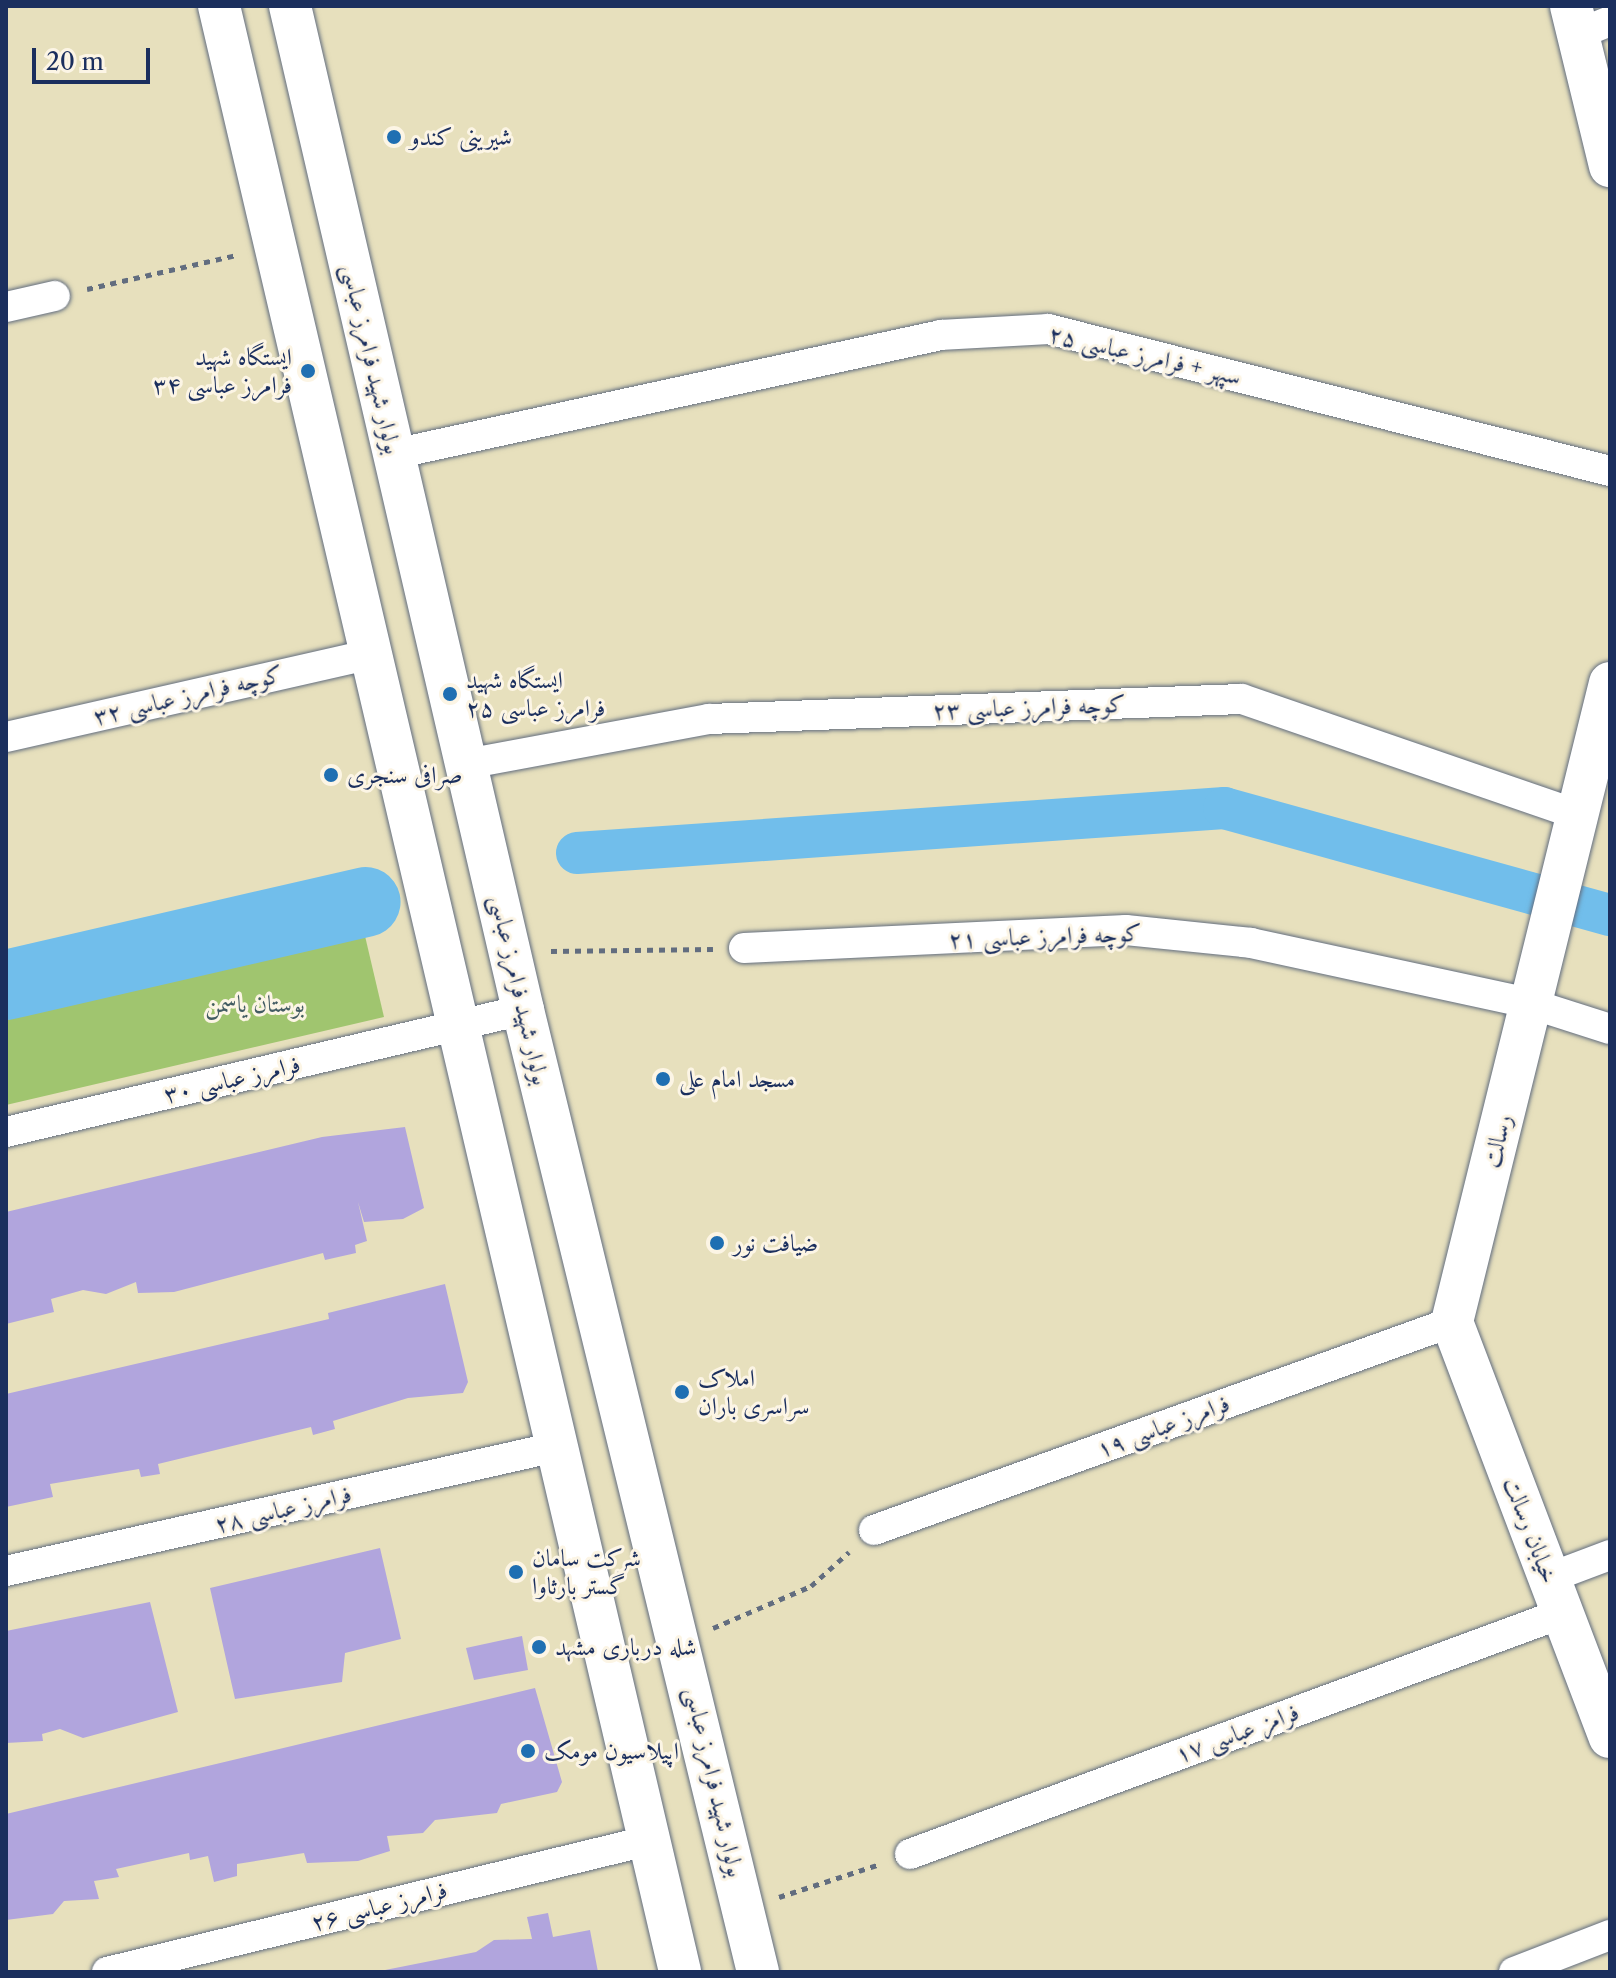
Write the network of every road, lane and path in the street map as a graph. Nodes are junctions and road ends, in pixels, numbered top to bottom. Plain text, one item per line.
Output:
1 (219, 6) edge
2 (290, 6) edge
3 (1588, 20) edge
4 (1610, 166) edge
5 (277, 246) junction
6 (55, 296) joint
7 (6, 307) edge
8 (394, 454) junction
9 (1610, 471) edge
10 (370, 654) junction
11 (1610, 683) edge
12 (6, 737) edge
13 (466, 764) junction
14 (1576, 814) junction
15 (744, 948) joint
16 (510, 951) junction
17 (1532, 1004) junction
18 (523, 1010) junction
19 (458, 1027) junction
20 (1610, 1029) edge
21 (6, 1132) edge
22 (1452, 1322) junction
23 (560, 1446) junction
24 (874, 1530) joint
25 (1610, 1555) edge
26 (6, 1571) edge
27 (1556, 1595) junction
28 (682, 1641) junction
29 (1610, 1737) edge
30 (651, 1840) junction
31 (910, 1854) joint
32 (744, 1908) junction
33 (1610, 1935) edge
34 (107, 1972) edge
35 (680, 1972) edge
36 (758, 1972) edge
37 (1514, 1972) edge

1 - 5 main road
2 - 8 main road, بولوار شهید فرامرز عباسی
3 - 4 main road
5 - 6 path
5 - 10 main road
6 - 7 street
8 - 9 street, سپهر + فرامرز عباسی ۲۵
8 - 13 main road, بولوار شهید فرامرز عباسی
10 - 12 street, کوچه فرامرز عباسی ۳۲
10 - 19 main road
11 - 14 main road
13 - 14 street, کوچه فرامرز عباسی ۲۳
13 - 16 main road, بولوار شهید فرامرز عباسی
14 - 17 main road, رسالت
15 - 16 path
15 - 17 street, کوچه فرامرز عباسی ۲۱
16 - 18 main road, بولوار شهید فرامرز عباسی
17 - 20 street, کوچه فرامرز عباسی ۲۱
17 - 22 main road, رسالت
18 - 19 street, فرامرز عباسی ۳۰
18 - 28 main road, بولوار شهید فرامرز عباسی
19 - 21 street, فرامرز عباسی ۳۰
19 - 23 main road
22 - 24 street, فرامرز عباسی ۱۹
22 - 27 main road, خیابان رسالت
23 - 26 street, فرامرز عباسی ۲۸
23 - 30 main road
24 - 28 path
25 - 27 street, فرامز عباسی ۱۷
27 - 29 main road, خیابان رسالت
27 - 31 street, فرامز عباسی ۱۷
28 - 32 main road, بولوار شهید فرامرز عباسی
30 - 34 street, فرامرز عباسی ۲۶
30 - 35 main road
31 - 32 path
32 - 36 main road, بولوار شهید فرامرز عباسی
33 - 37 street

